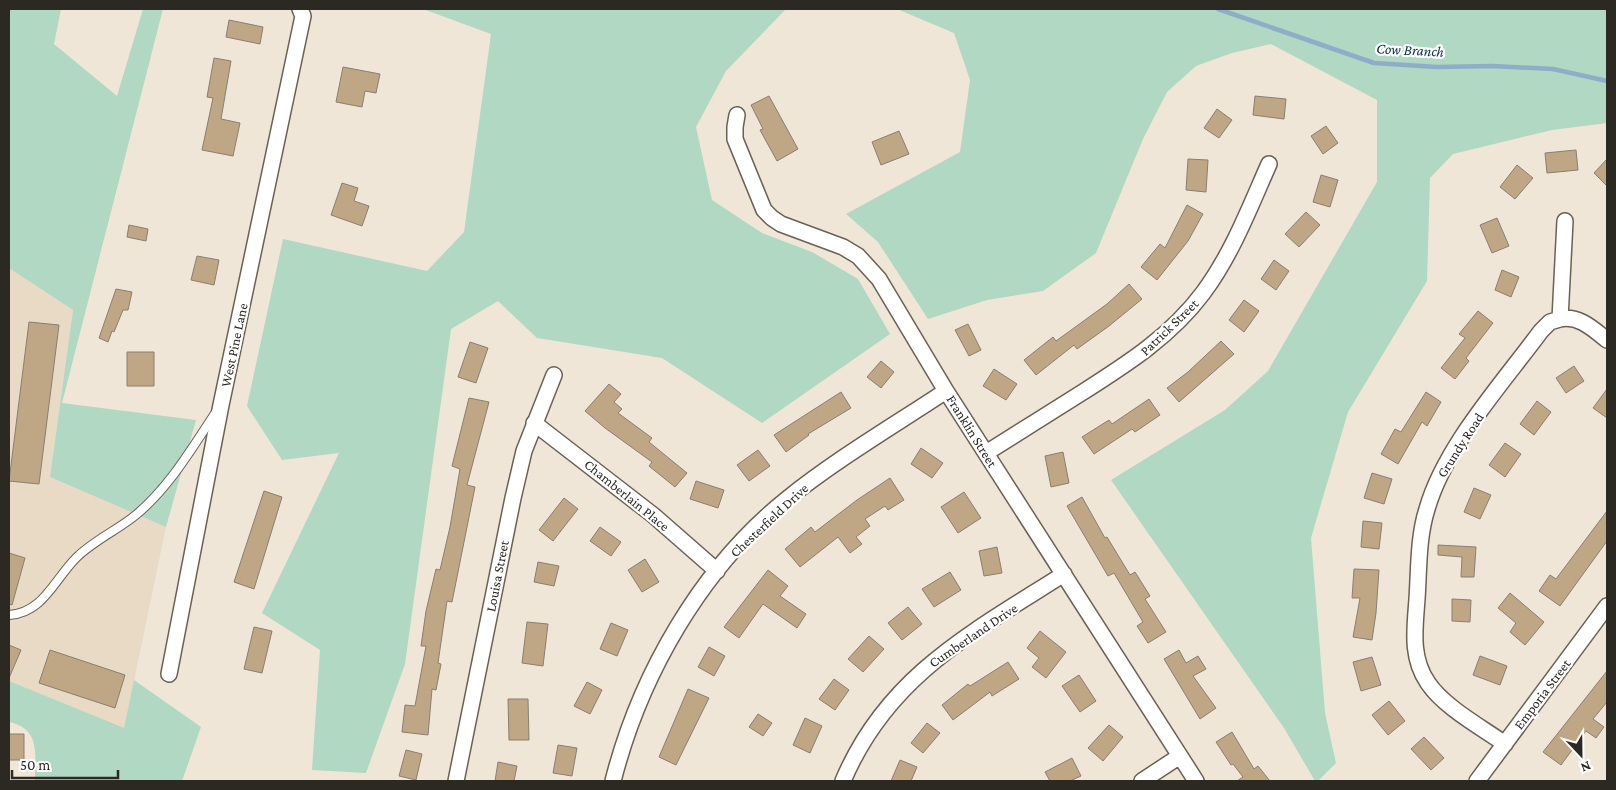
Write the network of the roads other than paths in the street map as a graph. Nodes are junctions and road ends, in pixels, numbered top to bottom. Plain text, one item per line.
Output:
1 (302, 12) edge
2 (737, 115) dead end
3 (1269, 164) dead end
4 (1565, 222) dead end
5 (1560, 318) junction
6 (1607, 340) edge
7 (554, 375) dead end
8 (946, 391) junction
9 (221, 404) junction
10 (534, 423) junction
11 (986, 453) junction
12 (717, 571) junction
13 (1064, 574) junction
14 (1607, 606) edge
15 (9, 615) edge
16 (169, 674) dead end
17 (1505, 744) junction
18 (1180, 756) junction
19 (456, 781) edge
20 (613, 781) edge
21 (843, 781) edge
22 (1142, 781) edge
23 (1196, 781) edge
24 (1477, 781) edge

1 - 9 street, West Pine Lane
2 - 8 street, Franklin Street
3 - 11 street, Patrick Street
4 - 5 street
5 - 6 street
5 - 17 street, Grundy Road
7 - 10 street, Louisa Street
8 - 11 street, Franklin Street
8 - 12 street, Chesterfield Drive
9 - 15 lane
9 - 16 street, West Pine Lane
10 - 12 street, Chamberlain Place
10 - 19 street, Louisa Street
11 - 13 street, Franklin Street
12 - 20 street, Chesterfield Drive
13 - 18 street, Franklin Street
13 - 21 street, Cumberland Drive
14 - 17 street, Emporia Street
17 - 24 street, Emporia Street
18 - 22 street
18 - 23 street, Franklin Street

